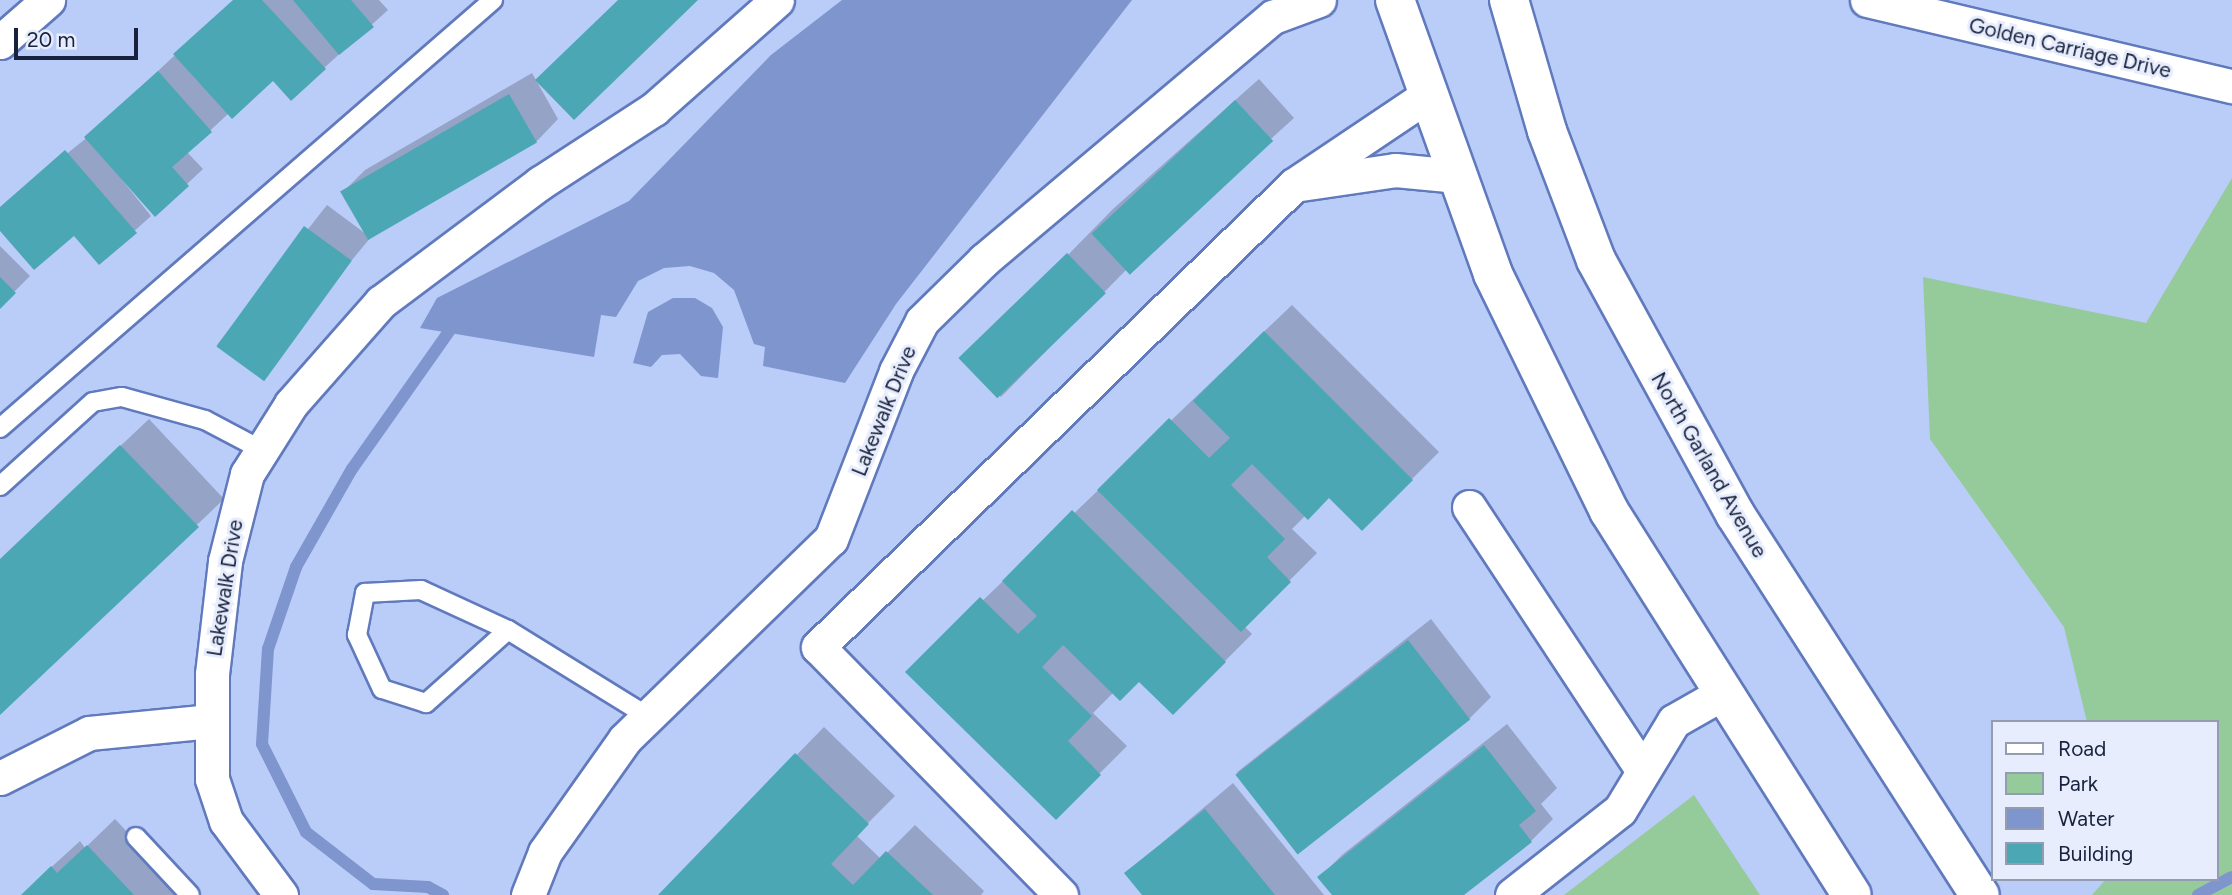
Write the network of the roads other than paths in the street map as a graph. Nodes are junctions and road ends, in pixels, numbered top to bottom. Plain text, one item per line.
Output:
1 (48, 0) edge
2 (493, 0) edge
3 (777, 0) edge
4 (1319, 0) edge
5 (1395, 0) edge
6 (1509, 0) edge
7 (1867, 0) edge
8 (0, 42) edge
9 (2232, 86) edge
10 (1428, 95) junction
11 (1456, 176) junction
12 (1294, 185) junction
13 (0, 429) edge
14 (262, 450) junction
15 (0, 486) edge
16 (1469, 506) dead end
17 (508, 630) junction
18 (1723, 693) junction
19 (647, 716) junction
20 (211, 721) junction
21 (1643, 771) junction
22 (0, 778) edge
23 (136, 837) dead end
24 (190, 895) edge
25 (281, 895) edge
26 (528, 895) edge
27 (1062, 895) edge
28 (1512, 895) edge
29 (1852, 895) edge
30 (1980, 895) edge

1 - 8 street
2 - 13 lane
3 - 14 street, Lakewalk Drive
4 - 19 street, Lakewalk Drive
5 - 10 main road
6 - 30 main road, North Garland Avenue
7 - 9 street, Golden Carriage Drive
10 - 11 main road
10 - 12 street
11 - 12 street
11 - 18 main road
12 - 27 street
14 - 15 lane
14 - 20 street, Lakewalk Drive
16 - 21 street
17 - 17 lane
17 - 19 lane
18 - 21 street
18 - 29 main road
19 - 26 street, Lakewalk Drive
20 - 22 street
20 - 25 street, Lakewalk Drive
21 - 28 street
23 - 24 lane

